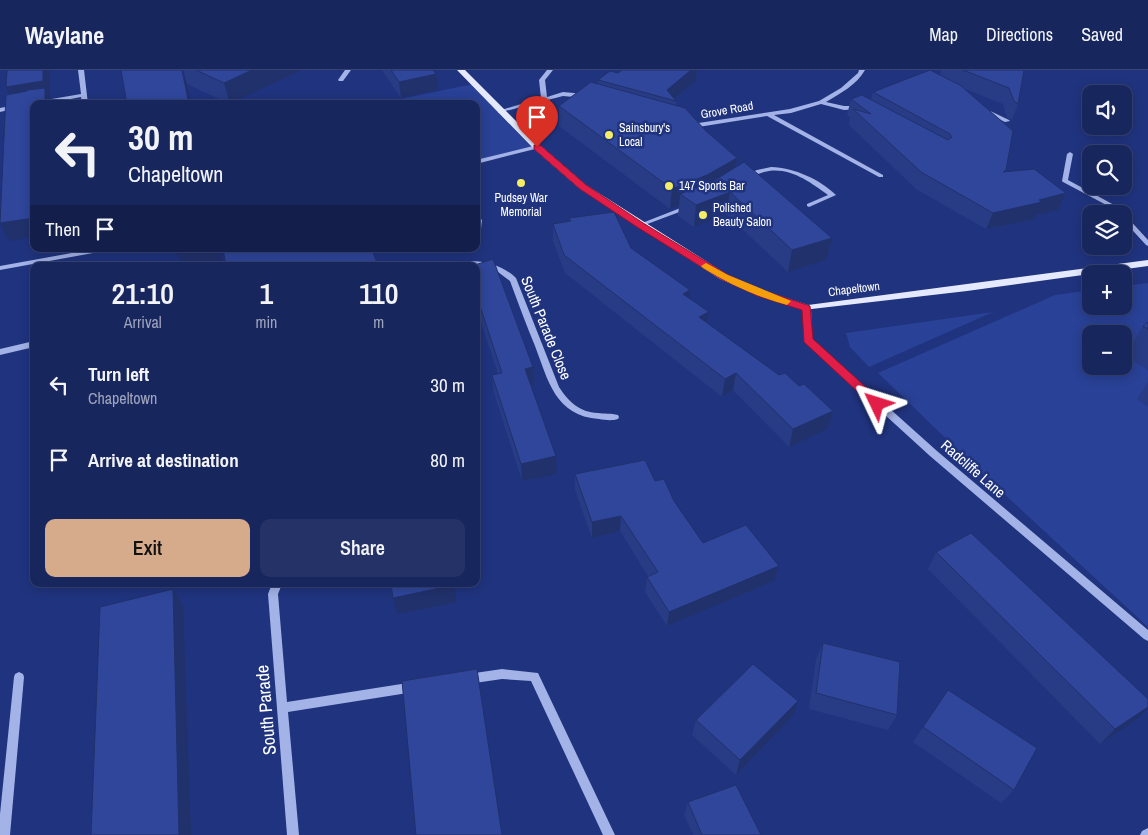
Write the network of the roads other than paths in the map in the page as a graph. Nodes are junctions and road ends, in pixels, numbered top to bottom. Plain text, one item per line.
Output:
1 (80, 70) edge
2 (348, 70) edge
3 (461, 70) edge
4 (550, 70) edge
5 (862, 70) edge
6 (341, 80) dead end
7 (84, 95) junction
8 (588, 97) edge
9 (544, 99) junction
10 (55, 100) edge
11 (85, 100) edge
12 (821, 102) junction
13 (868, 104) edge
14 (19, 106) edge
15 (974, 106) edge
16 (860, 107) junction
17 (0, 110) edge
18 (500, 112) junction
19 (868, 112) edge
20 (768, 114) junction
21 (1007, 121) dead end
22 (686, 124) edge
23 (537, 147) junction
24 (1070, 154) dead end
25 (480, 161) edge
26 (881, 176) dead end
27 (738, 180) edge
28 (694, 204) edge
29 (1112, 205) edge
30 (809, 206) dead end
31 (640, 225) junction
32 (1132, 226) edge
33 (1148, 244) edge
34 (86, 252) edge
35 (30, 262) edge
36 (32, 262) edge
37 (1148, 263) edge
38 (480, 265) edge
39 (0, 268) edge
40 (806, 308) junction
41 (30, 345) edge
42 (0, 352) edge
43 (615, 417) dead end
44 (276, 587) edge
45 (1148, 636) edge
46 (19, 677) dead end
47 (454, 681) edge
48 (426, 686) edge
49 (283, 708) junction
50 (4, 835) edge
51 (293, 835) edge
52 (609, 835) edge

1 - 7 street
2 - 6 street
3 - 18 main road, Chapeltown
4 - 9 street
5 - 12 street, Grove Road
7 - 10 street
7 - 11 street
8 - 9 street
9 - 18 street
12 - 16 street
12 - 20 street, Grove Road
13 - 16 street
14 - 17 street
15 - 21 street
16 - 19 street
18 - 23 main road, Chapeltown
20 - 22 street, Grove Road
20 - 26 street
23 - 25 street
23 - 31 main road, Chapeltown
24 - 29 street
27 - 30 street
28 - 31 street
31 - 40 main road, Chapeltown
32 - 33 street
34 - 36 street
35 - 39 street
37 - 40 main road, Chapeltown
38 - 43 street, South Parade Close
40 - 45 street, Radcliffe Lane
41 - 42 street
44 - 49 street, South Parade
46 - 50 street
47 - 52 street
48 - 49 street
49 - 51 street, South Parade

